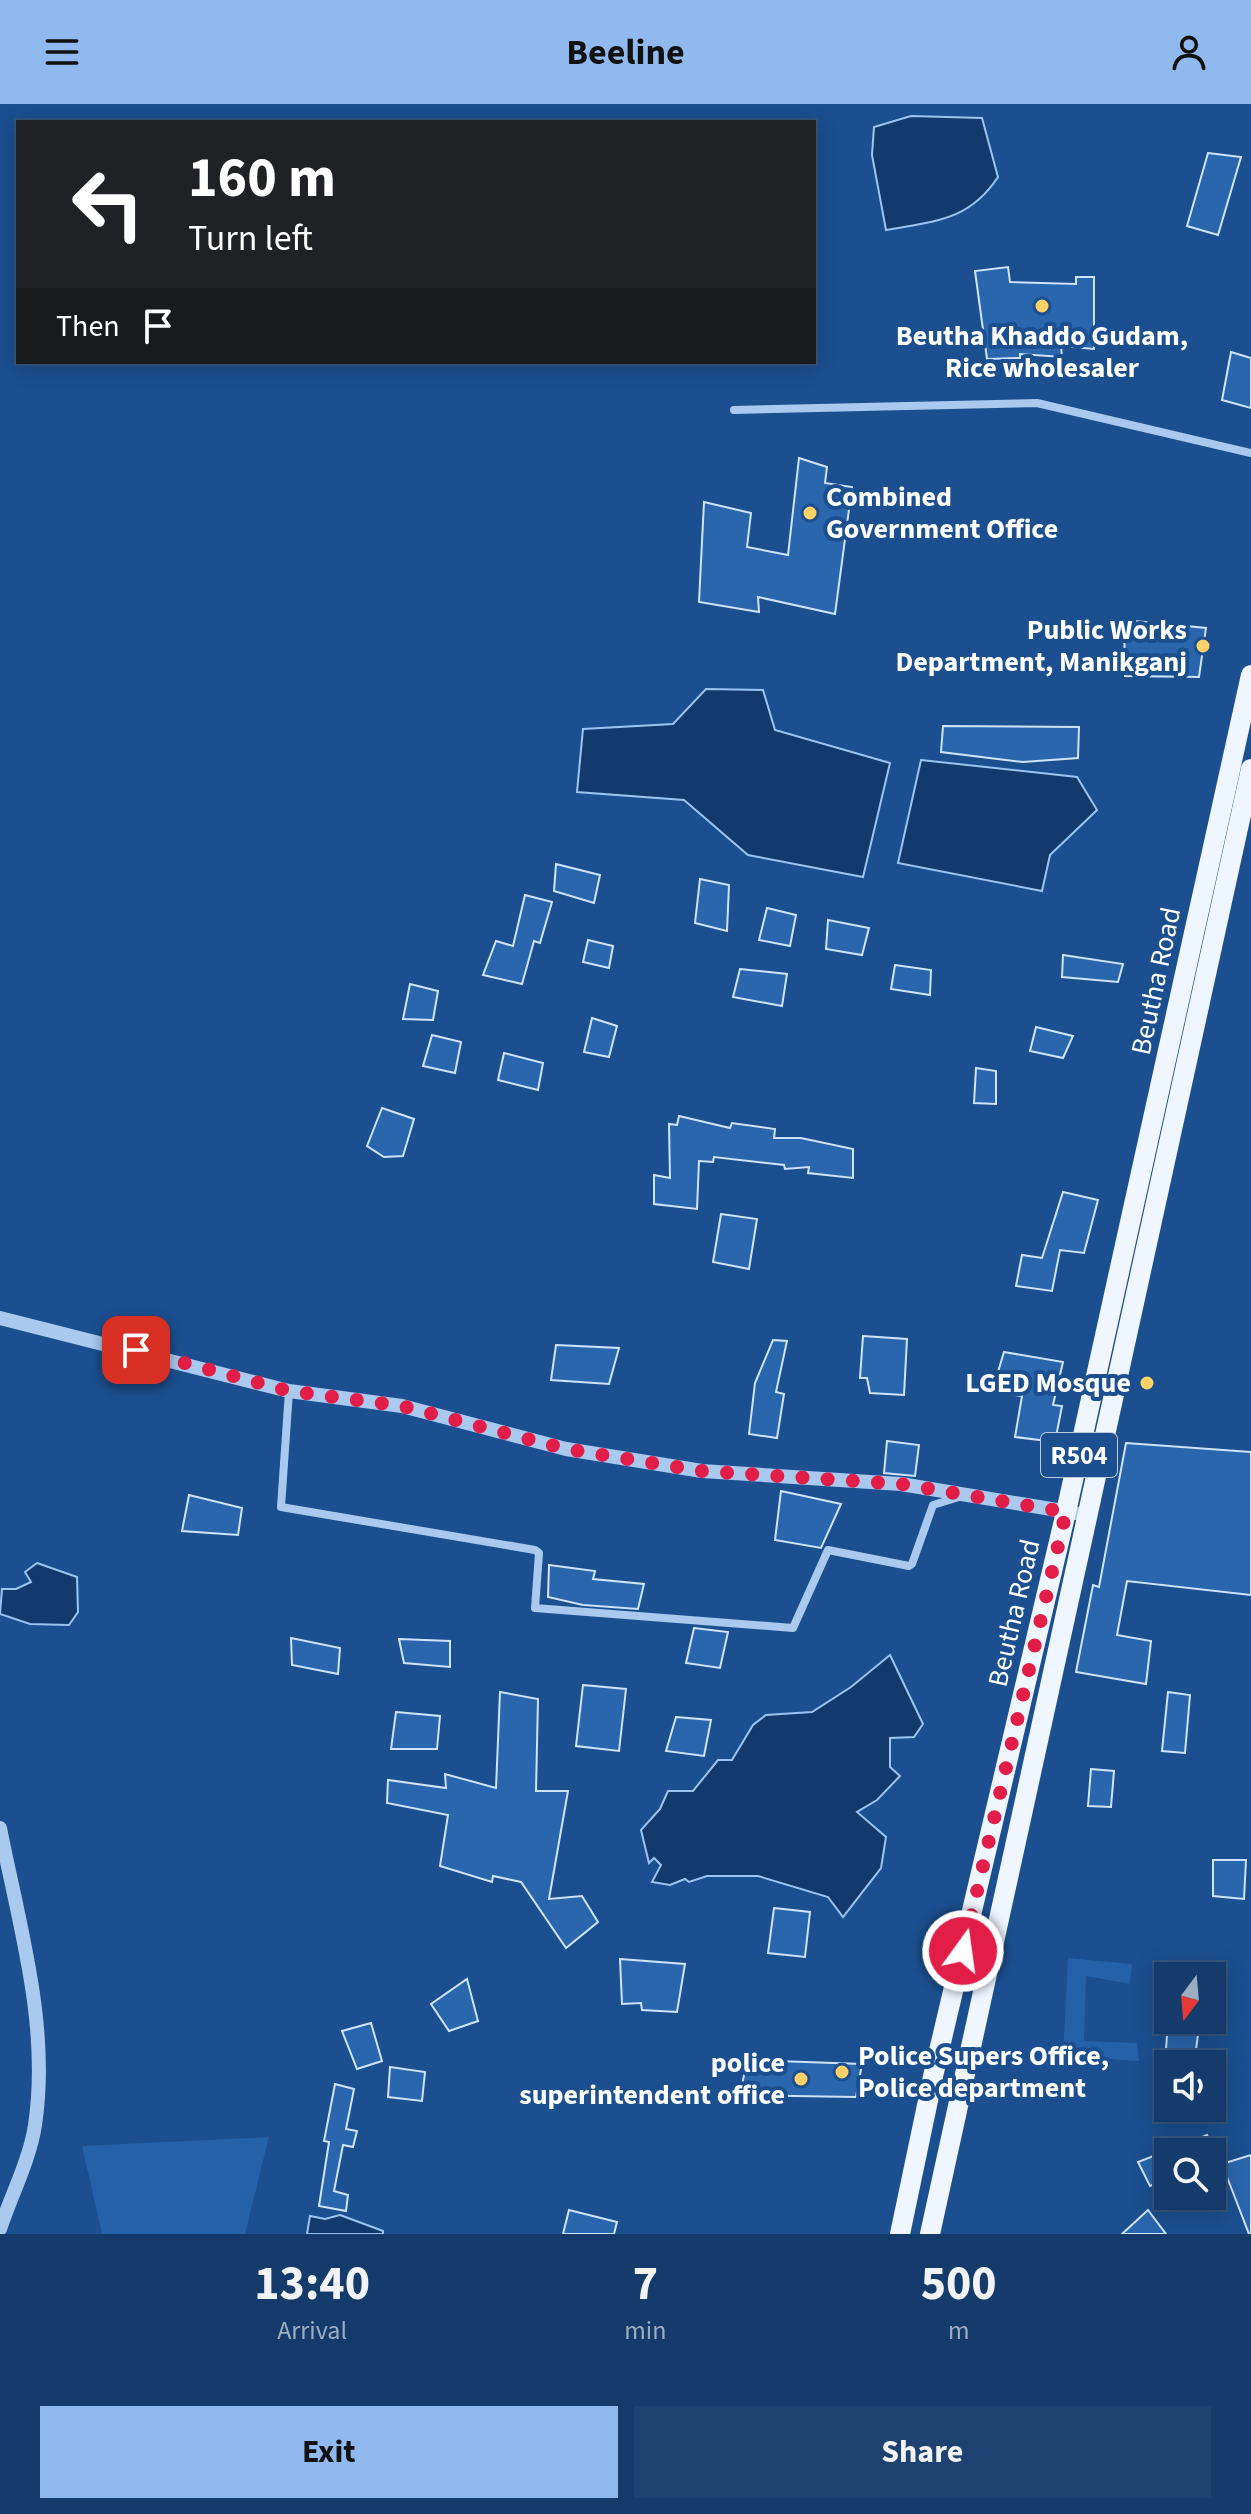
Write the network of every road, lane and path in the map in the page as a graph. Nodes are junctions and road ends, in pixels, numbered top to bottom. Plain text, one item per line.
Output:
1 (734, 410) dead end
2 (1251, 453) edge
3 (1251, 675) edge
4 (1251, 769) edge
5 (0, 1318) edge
6 (289, 1391) junction
7 (968, 1495) junction
8 (1066, 1512) junction
9 (1089, 1517) junction
10 (0, 1828) edge
11 (934, 2072) junction
12 (962, 2080) junction
13 (0, 2229) edge
14 (900, 2234) edge
15 (930, 2234) edge

1 - 2 street
3 - 8 main road, Beutha Road / R504
4 - 9 main road, Beutha Road / R504
5 - 6 street
6 - 7 street
6 - 7 street
7 - 8 street
8 - 9 street
8 - 11 main road, Beutha Road / R504
9 - 12 main road, Beutha Road / R504
10 - 13 street
11 - 12 main road
11 - 14 main road, Beutha Road / R504
12 - 15 main road, Beutha Road / R504

